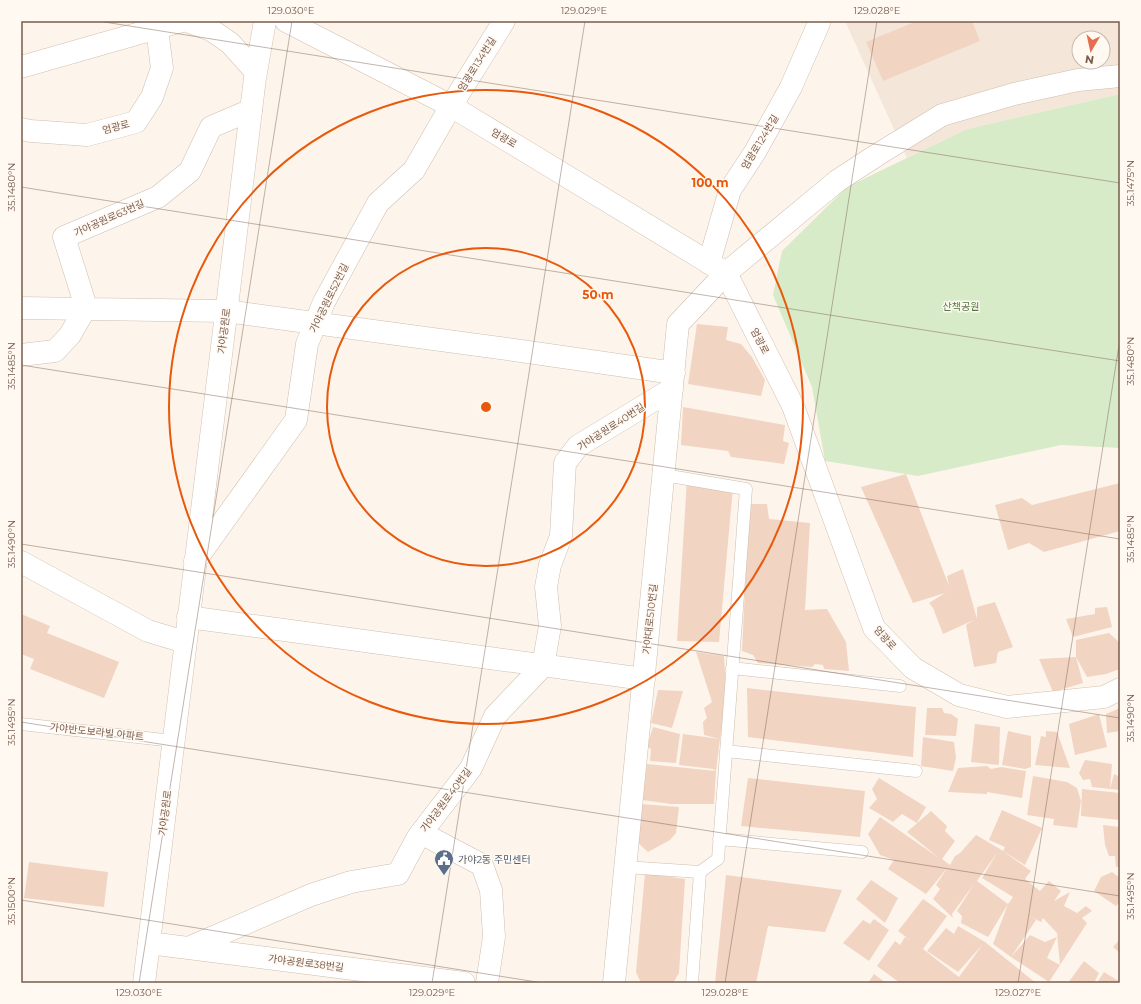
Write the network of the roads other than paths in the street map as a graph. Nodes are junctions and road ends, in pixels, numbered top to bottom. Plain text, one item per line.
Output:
1 (182, 21) edge
2 (187, 21) edge
3 (265, 21) edge
4 (286, 21) edge
5 (504, 21) edge
6 (819, 23) dead end
7 (158, 29) junction
8 (21, 67) edge
9 (256, 72) junction
10 (1120, 76) edge
11 (451, 106) junction
12 (251, 110) junction
13 (21, 129) edge
14 (717, 268) junction
15 (21, 308) edge
16 (84, 310) junction
17 (226, 311) junction
18 (316, 323) junction
19 (21, 355) edge
20 (673, 381) junction
21 (664, 475) junction
22 (195, 561) junction
23 (21, 562) edge
24 (188, 617) junction
25 (185, 642) junction
26 (542, 666) junction
27 (732, 668) junction
28 (644, 679) junction
29 (900, 686) dead end
30 (1120, 689) edge
31 (21, 724) edge
32 (173, 741) junction
33 (726, 751) junction
34 (916, 771) dead end
35 (421, 833) junction
36 (719, 839) junction
37 (862, 852) dead end
38 (625, 867) junction
39 (700, 872) junction
40 (149, 943) junction
41 (188, 948) junction
42 (144, 983) edge
43 (464, 983) edge
44 (487, 983) edge
45 (614, 983) edge
46 (692, 983) edge

1 - 7 street
2 - 9 street
3 - 9 street, 가야공원로
4 - 11 street, 엄광로
5 - 11 street, 엄광로134번길
6 - 14 street, 엄광로124번길
7 - 8 street
7 - 13 street, 엄광로
9 - 12 street, 가야공원로
10 - 14 street, 가야대로510번길
11 - 14 street, 엄광로
11 - 18 street, 가야공원로52번길
12 - 16 street, 가야공원로63번길
12 - 17 street, 가야공원로
14 - 20 street, 가야대로510번길
14 - 30 street, 엄광로
15 - 16 street
16 - 17 street
16 - 19 street
17 - 18 street
17 - 22 street, 가야공원로
18 - 20 street
18 - 22 street, 가야공원로52번길
20 - 21 street, 가야대로510번길
20 - 26 street, 가야공원로40번길
21 - 27 lane
21 - 28 street, 가야대로510번길
22 - 24 street, 가야공원로
23 - 25 street
24 - 25 street, 가야공원로
24 - 26 street
25 - 32 street, 가야공원로
26 - 28 street
26 - 35 street, 가야공원로40번길
27 - 29 lane
27 - 33 lane
28 - 38 street, 가야대로510번길
31 - 32 lane, 가야반도보라빌 아파트
32 - 40 street, 가야공원로
33 - 34 lane
33 - 36 lane
35 - 41 street, 가야공원로40번길
35 - 44 street
36 - 37 lane
36 - 39 lane
38 - 39 lane
38 - 45 street, 가야대로510번길
39 - 46 lane
40 - 41 street, 가야공원로38번길
40 - 42 street, 가야공원로
41 - 43 street, 가야공원로38번길

